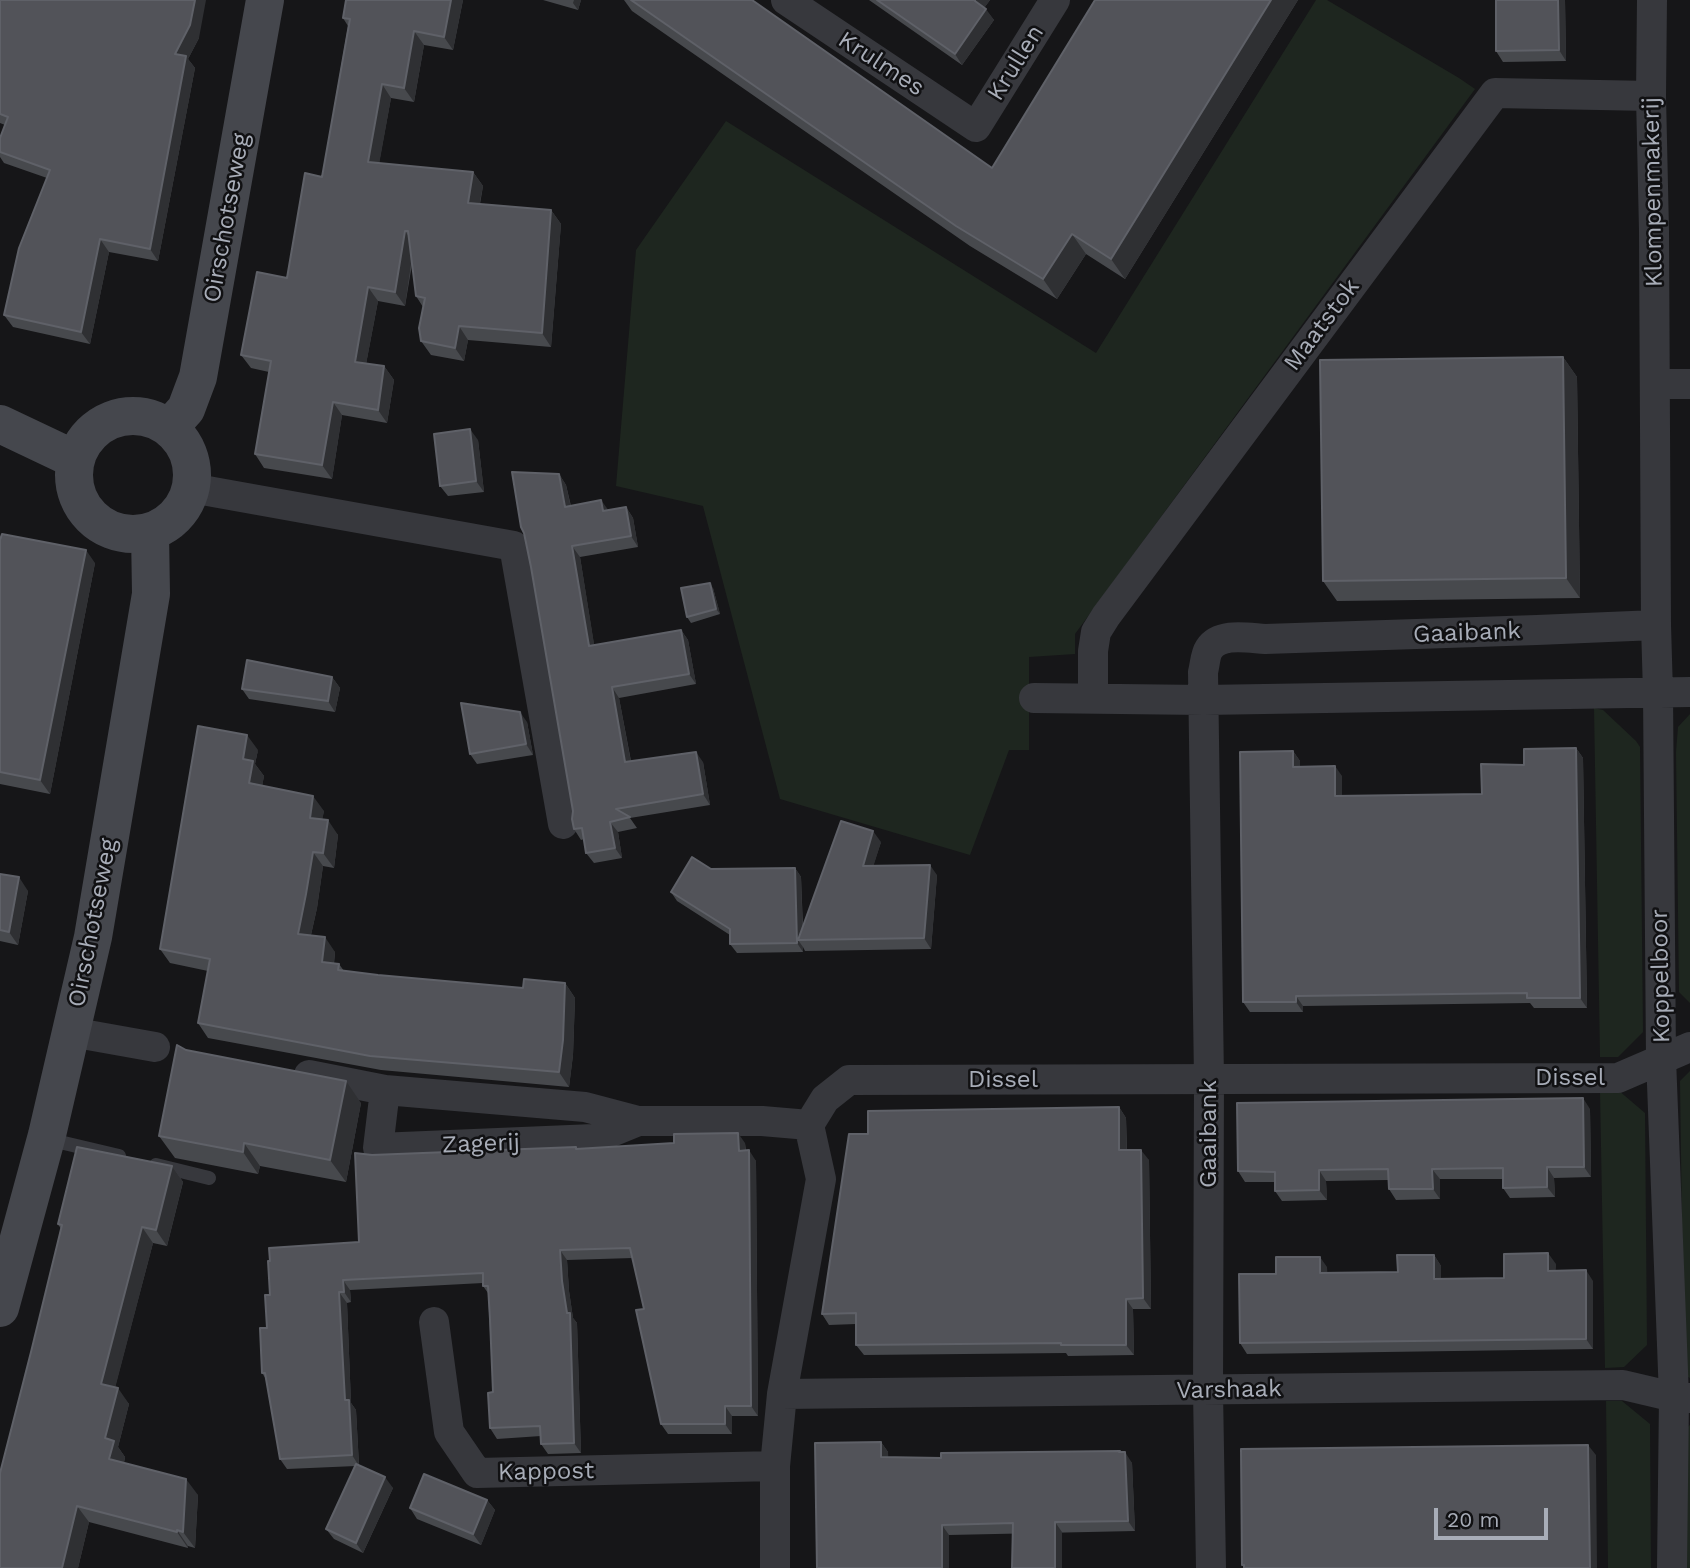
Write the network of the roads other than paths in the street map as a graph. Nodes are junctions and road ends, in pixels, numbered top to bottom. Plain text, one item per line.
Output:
1 (265, 0) edge
2 (786, 0) edge
3 (1055, 0) edge
4 (1652, 0) edge
5 (1651, 96) junction
6 (976, 127) joint
7 (1655, 384) junction
8 (1690, 384) edge
9 (0, 424) edge
10 (169, 428) junction
11 (76, 460) junction
12 (191, 488) junction
13 (150, 532) junction
14 (1656, 625) junction
15 (1690, 692) edge
16 (1658, 693) junction
17 (1034, 698) dead end
18 (1094, 698) junction
19 (1204, 700) junction
20 (563, 824) dead end
21 (71, 1031) junction
22 (155, 1047) dead end
23 (1690, 1047) edge
24 (1661, 1058) junction
25 (282, 1070) edge
26 (1209, 1079) junction
27 (385, 1090) junction
28 (638, 1121) junction
29 (809, 1125) junction
30 (45, 1139) junction
31 (209, 1178) edge
32 (0, 1308) edge
33 (434, 1322) dead end
34 (1208, 1391) junction
35 (782, 1394) junction
36 (1682, 1397) edge
37 (775, 1466) junction
38 (775, 1568) edge
39 (1211, 1568) edge
40 (1672, 1568) edge

1 - 10 street, Oirschotseweg
2 - 6 street, Krulmes
3 - 6 street, Krullen
4 - 5 street, Klompenmakerij
5 - 7 street, Klompenmakerij
5 - 18 street, Maatstok
7 - 8 street
7 - 14 street, Koppelboor
9 - 11 street
10 - 11 street
10 - 12 street
11 - 13 street
12 - 13 street
12 - 20 street
13 - 21 street, Oirschotseweg
14 - 16 street, Koppelboor
14 - 19 street, Gaaibank
15 - 16 street
16 - 19 street
16 - 24 street, Koppelboor
17 - 18 street
18 - 19 street
19 - 26 street, Gaaibank
21 - 22 street
21 - 30 street, Oirschotseweg
23 - 24 street, Dissel
24 - 26 street, Dissel
24 - 36 street, Koppelboor
25 - 27 street, Zagerij
26 - 29 street, Dissel
26 - 34 street, Gaaibank
27 - 28 street, Zagerij
27 - 28 street, Zagerij
28 - 29 street, Zagerij
29 - 35 street
30 - 31 lane
30 - 32 street, Oirschotseweg
33 - 37 street, Kappost
34 - 35 street, Varshaak
34 - 36 street, Varshaak
34 - 39 street, Gaaibank
35 - 37 street
36 - 40 street, Koppelboor
37 - 38 street

